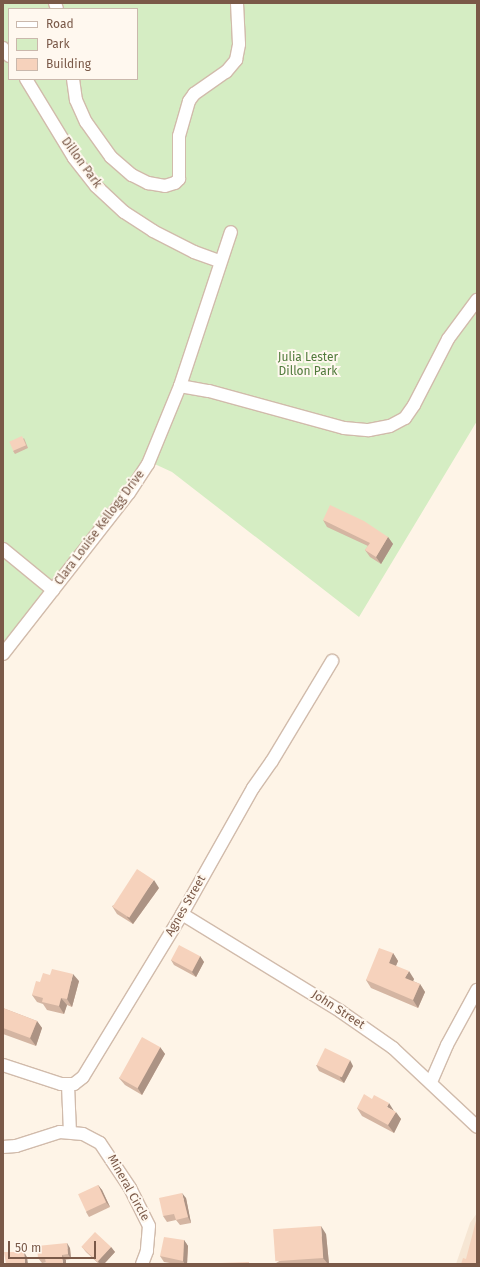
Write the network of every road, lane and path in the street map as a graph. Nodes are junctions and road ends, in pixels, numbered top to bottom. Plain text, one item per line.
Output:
1 (237, 3) edge
2 (27, 80) edge
3 (73, 80) edge
4 (231, 232) dead end
5 (219, 261) junction
6 (477, 300) edge
7 (180, 386) junction
8 (3, 549) edge
9 (53, 590) junction
10 (3, 654) edge
11 (332, 661) dead end
12 (182, 914) junction
13 (477, 990) edge
14 (3, 1065) edge
15 (431, 1082) junction
16 (68, 1085) junction
17 (477, 1127) edge
18 (70, 1132) junction
19 (3, 1147) edge
20 (142, 1264) edge

1 - 3 street
2 - 5 street, Dillon Park
4 - 5 street, Clara Louise Kellogg Drive
5 - 7 street, Clara Louise Kellogg Drive
6 - 7 street
7 - 9 street, Clara Louise Kellogg Drive
8 - 9 street
9 - 10 street, Clara Louise Kellogg Drive
11 - 12 street, Agnes Street
12 - 15 street, John Street
12 - 16 street, Agnes Street
13 - 15 street
14 - 16 street
15 - 17 street, John Street
16 - 18 street
18 - 19 street, Mineral Circle
18 - 20 street, Mineral Circle

